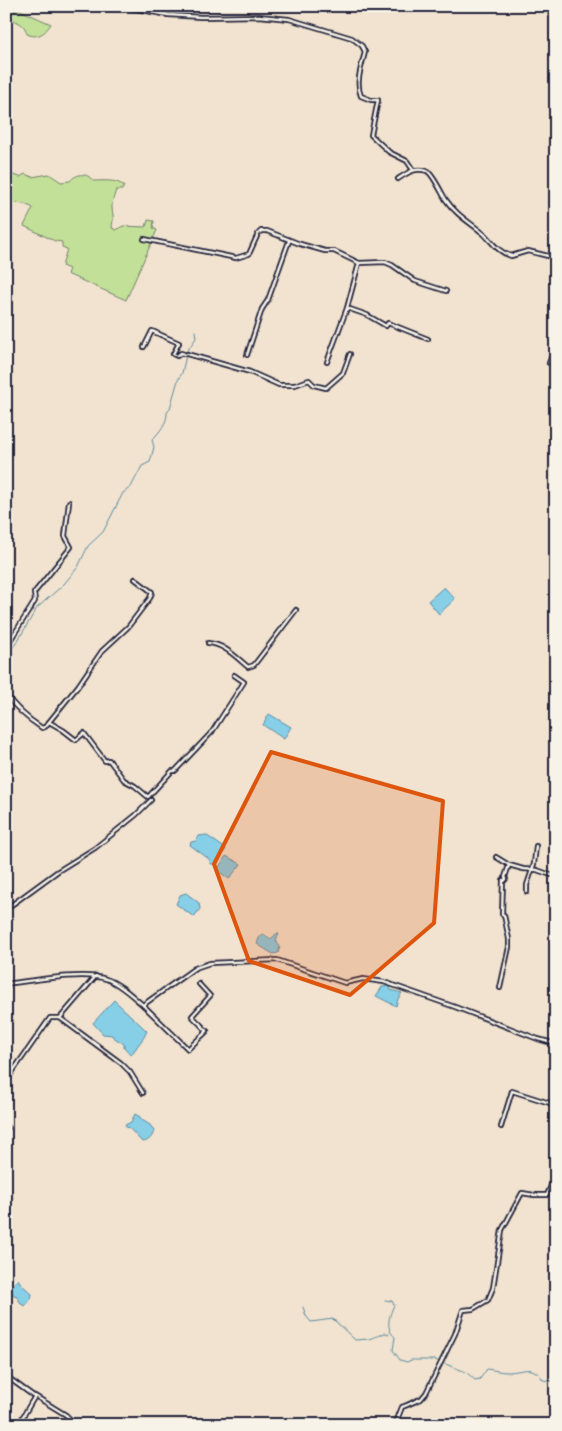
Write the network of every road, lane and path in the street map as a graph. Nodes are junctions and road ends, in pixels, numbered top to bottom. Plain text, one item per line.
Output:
1 (121, 6) edge
2 (413, 170) junction
3 (398, 179) dead end
4 (144, 239) dead end
5 (289, 241) junction
6 (556, 258) edge
7 (360, 263) junction
8 (446, 291) dead end
9 (347, 308) junction
10 (428, 339) dead end
11 (556, 345) edge
12 (144, 347) dead end
13 (350, 354) dead end
14 (248, 355) dead end
15 (327, 362) dead end
16 (549, 363) dead end
17 (69, 502) dead end
18 (135, 579) dead end
19 (296, 610) dead end
20 (208, 643) dead end
21 (6, 647) edge
22 (234, 675) dead end
23 (6, 694) edge
24 (49, 722) junction
25 (151, 800) dead end
26 (536, 846) dead end
27 (496, 857) dead end
28 (509, 865) junction
29 (531, 870) junction
30 (551, 875) dead end
31 (527, 892) dead end
32 (6, 909) edge
33 (96, 976) junction
34 (6, 984) edge
35 (198, 984) dead end
36 (500, 988) dead end
37 (143, 1005) junction
38 (60, 1018) junction
39 (556, 1044) edge
40 (6, 1081) edge
41 (143, 1093) dead end
42 (556, 1105) edge
43 (6, 1126) edge
44 (501, 1127) dead end
45 (6, 1130) edge
46 (556, 1174) edge
47 (6, 1376) edge
48 (34, 1397) junction
49 (18, 1425) edge
50 (76, 1425) edge
51 (395, 1425) edge

1 - 2 street
2 - 3 street
2 - 6 street
4 - 5 street
5 - 7 street
5 - 14 street
7 - 8 street
7 - 9 street
9 - 10 street
9 - 15 street
11 - 16 street
12 - 13 street
17 - 21 street
18 - 24 street
19 - 20 street
22 - 24 street
23 - 24 street
25 - 32 street
26 - 29 street
27 - 28 street
28 - 29 street
28 - 36 street
29 - 30 street
29 - 31 street
33 - 34 street
33 - 37 street
33 - 38 street
35 - 37 street
37 - 39 street
38 - 40 street
38 - 41 street
42 - 44 street
43 - 45 street
46 - 51 street
47 - 48 street
48 - 49 street
48 - 50 street

